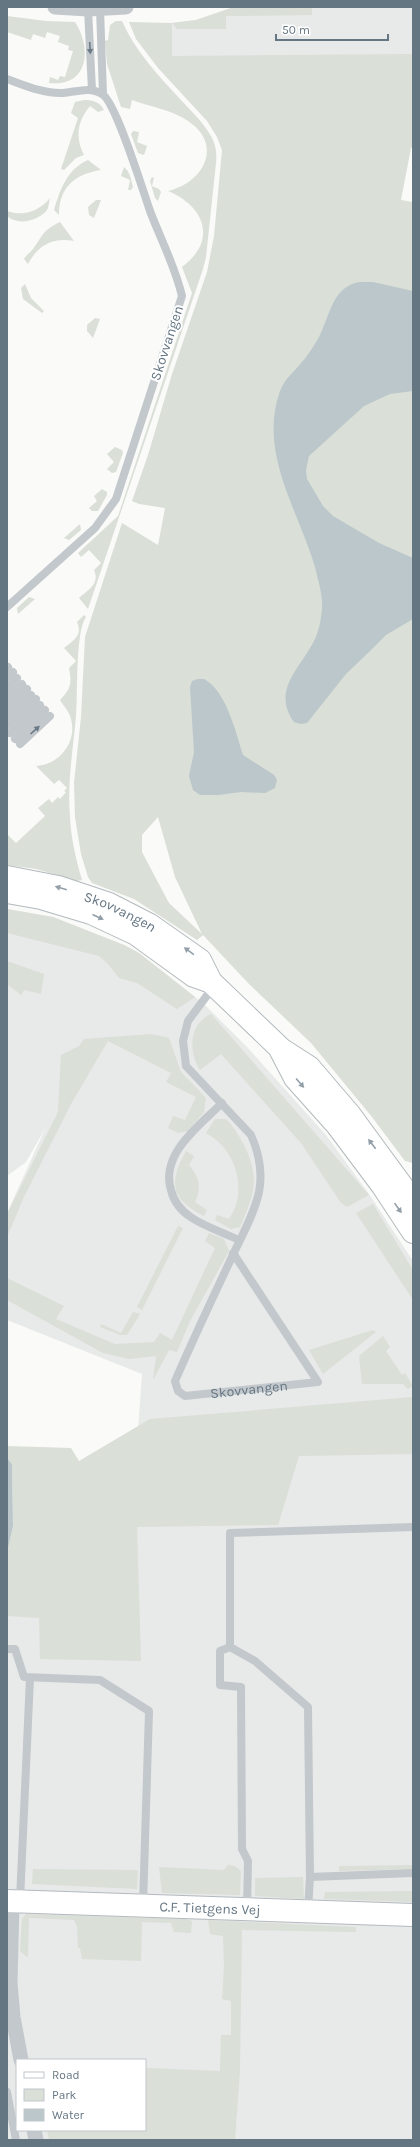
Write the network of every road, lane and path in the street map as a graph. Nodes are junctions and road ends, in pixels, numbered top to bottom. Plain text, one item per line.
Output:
1 (55, 7) edge
2 (126, 7) edge
3 (94, 9) junction
4 (7, 79) edge
5 (92, 90) junction
6 (103, 94) junction
7 (7, 608) edge
8 (7, 687) edge
9 (25, 688) edge
10 (7, 697) edge
11 (7, 707) edge
12 (7, 716) edge
13 (13, 735) edge
14 (7, 877) edge
15 (7, 892) edge
16 (213, 984) junction
17 (281, 1049) junction
18 (222, 1103) junction
19 (413, 1201) edge
20 (413, 1232) edge
21 (239, 1240) junction
22 (233, 1253) junction
23 (413, 1527) edge
24 (230, 1647) junction
25 (7, 1649) edge
26 (30, 1678) junction
27 (413, 1873) edge
28 (310, 1877) junction
29 (13, 1902) edge
30 (143, 1906) junction
31 (247, 1910) junction
32 (308, 1912) junction
33 (413, 1915) edge
34 (9, 2005) edge
35 (21, 2059) edge
36 (7, 2092) edge
37 (16, 2140) edge

1 - 3 street
2 - 3 street
3 -> 5 lane
3 - 6 lane
4 - 5 lane
5 - 6 lane
6 - 7 lane, Skovvangen
8 - 9 lane
9 - 10 lane
9 - 11 lane
9 - 12 lane
9 - 13 lane
9 - 13 lane
16 -> 14 street, Skovvangen
15 -> 16 street, Skovvangen
16 - 17 street, Skovvangen
16 - 18 lane, Skovvangen
19 -> 17 street, Skovvangen
17 -> 20 street, Skovvangen
18 - 21 lane, Skovvangen
18 - 21 lane
21 - 22 lane, Skovvangen
22 - 22 lane, Skovvangen
23 - 24 lane
24 - 28 lane
24 - 31 lane
25 - 26 lane
26 - 29 lane
26 - 30 lane
27 - 28 lane
28 - 32 lane
29 - 30 street, C.F. Tietgens Vej
29 - 34 street
30 - 31 street, C.F. Tietgens Vej
31 - 32 street, C.F. Tietgens Vej
32 - 33 street, C.F. Tietgens Vej
34 - 35 street
36 - 37 lane

